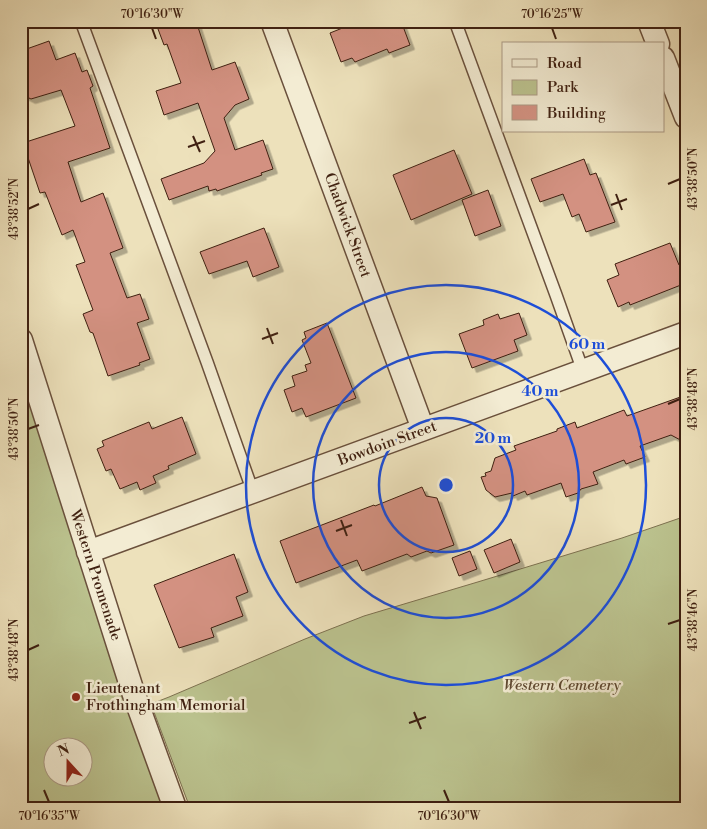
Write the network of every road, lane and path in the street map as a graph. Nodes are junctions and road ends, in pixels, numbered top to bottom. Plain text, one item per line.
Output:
1 (81, 21) edge
2 (272, 21) edge
3 (455, 21) edge
4 (649, 21) edge
5 (657, 42) edge
6 (664, 61) edge
7 (686, 117) edge
8 (686, 333) edge
9 (21, 340) edge
10 (582, 371) junction
11 (423, 430) junction
12 (253, 492) junction
13 (88, 552) junction
14 (175, 808) edge

1 - 12 lane
2 - 11 street, Chadwick Street
3 - 10 lane
4 - 5 street
6 - 7 street
8 - 10 street, Bowdoin Street
9 - 13 street, Western Promenade
10 - 11 street, Bowdoin Street
11 - 12 street, Bowdoin Street
12 - 13 street, Bowdoin Street
13 - 14 street, Western Promenade

